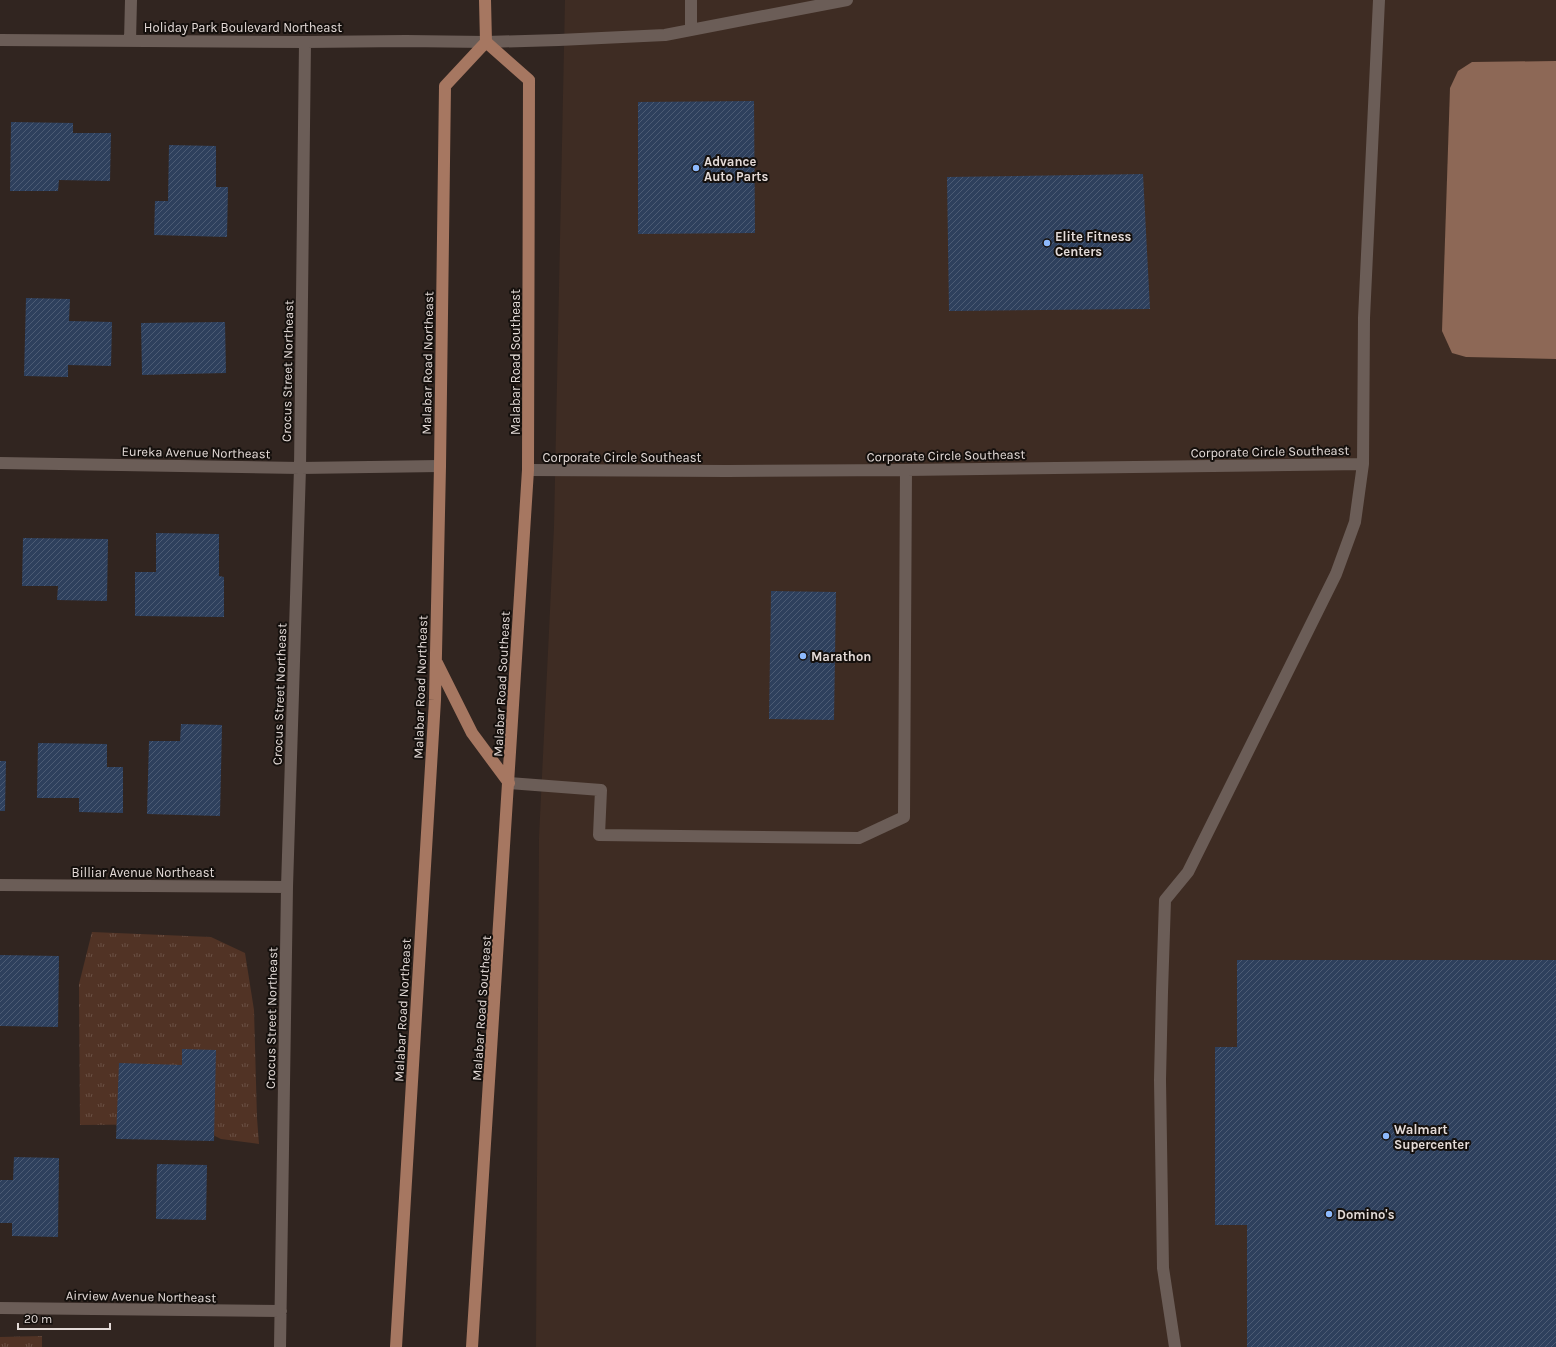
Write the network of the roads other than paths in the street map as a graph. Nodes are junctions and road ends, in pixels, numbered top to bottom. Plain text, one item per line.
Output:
1 (130, 0) edge
2 (486, 0) edge
3 (691, 0) edge
4 (847, 0) edge
5 (1379, 0) edge
6 (691, 30) junction
7 (0, 40) edge
8 (130, 41) junction
9 (304, 42) junction
10 (486, 42) junction
11 (0, 463) edge
12 (1363, 464) junction
13 (440, 466) junction
14 (300, 468) junction
15 (528, 470) junction
16 (906, 470) junction
17 (436, 660) junction
18 (510, 783) junction
19 (0, 885) edge
20 (287, 887) junction
21 (0, 1308) edge
22 (281, 1311) junction
23 (280, 1347) edge
24 (396, 1347) edge
25 (472, 1347) edge
26 (1175, 1347) edge

1 - 8 street
2 - 10 main road
3 - 6 street
4 - 6 street, Holiday Park Boulevard Northeast
5 - 12 street
6 - 10 street, Holiday Park Boulevard Northeast
7 - 8 street, Holiday Park Boulevard Northeast
8 - 9 street, Holiday Park Boulevard Northeast
9 - 10 street, Holiday Park Boulevard Northeast
9 - 14 street, Crocus Street Northeast
10 - 13 main road, Malabar Road Northeast
10 - 15 main road, Malabar Road Southeast
11 - 14 street, Eureka Avenue Northeast
12 - 16 street, Corporate Circle Southeast
12 - 26 street
13 - 14 street, Eureka Avenue Northeast
13 - 17 main road, Malabar Road Northeast
14 - 20 street, Crocus Street Northeast
15 - 16 street, Corporate Circle Southeast
15 - 18 main road, Malabar Road Southeast
16 - 18 street
17 - 18 main road
17 - 24 main road, Malabar Road Northeast
18 - 25 main road, Malabar Road Southeast
19 - 20 street, Billiar Avenue Northeast
20 - 22 street, Crocus Street Northeast
21 - 22 street, Airview Avenue Northeast
22 - 23 street, Crocus Street Northeast

